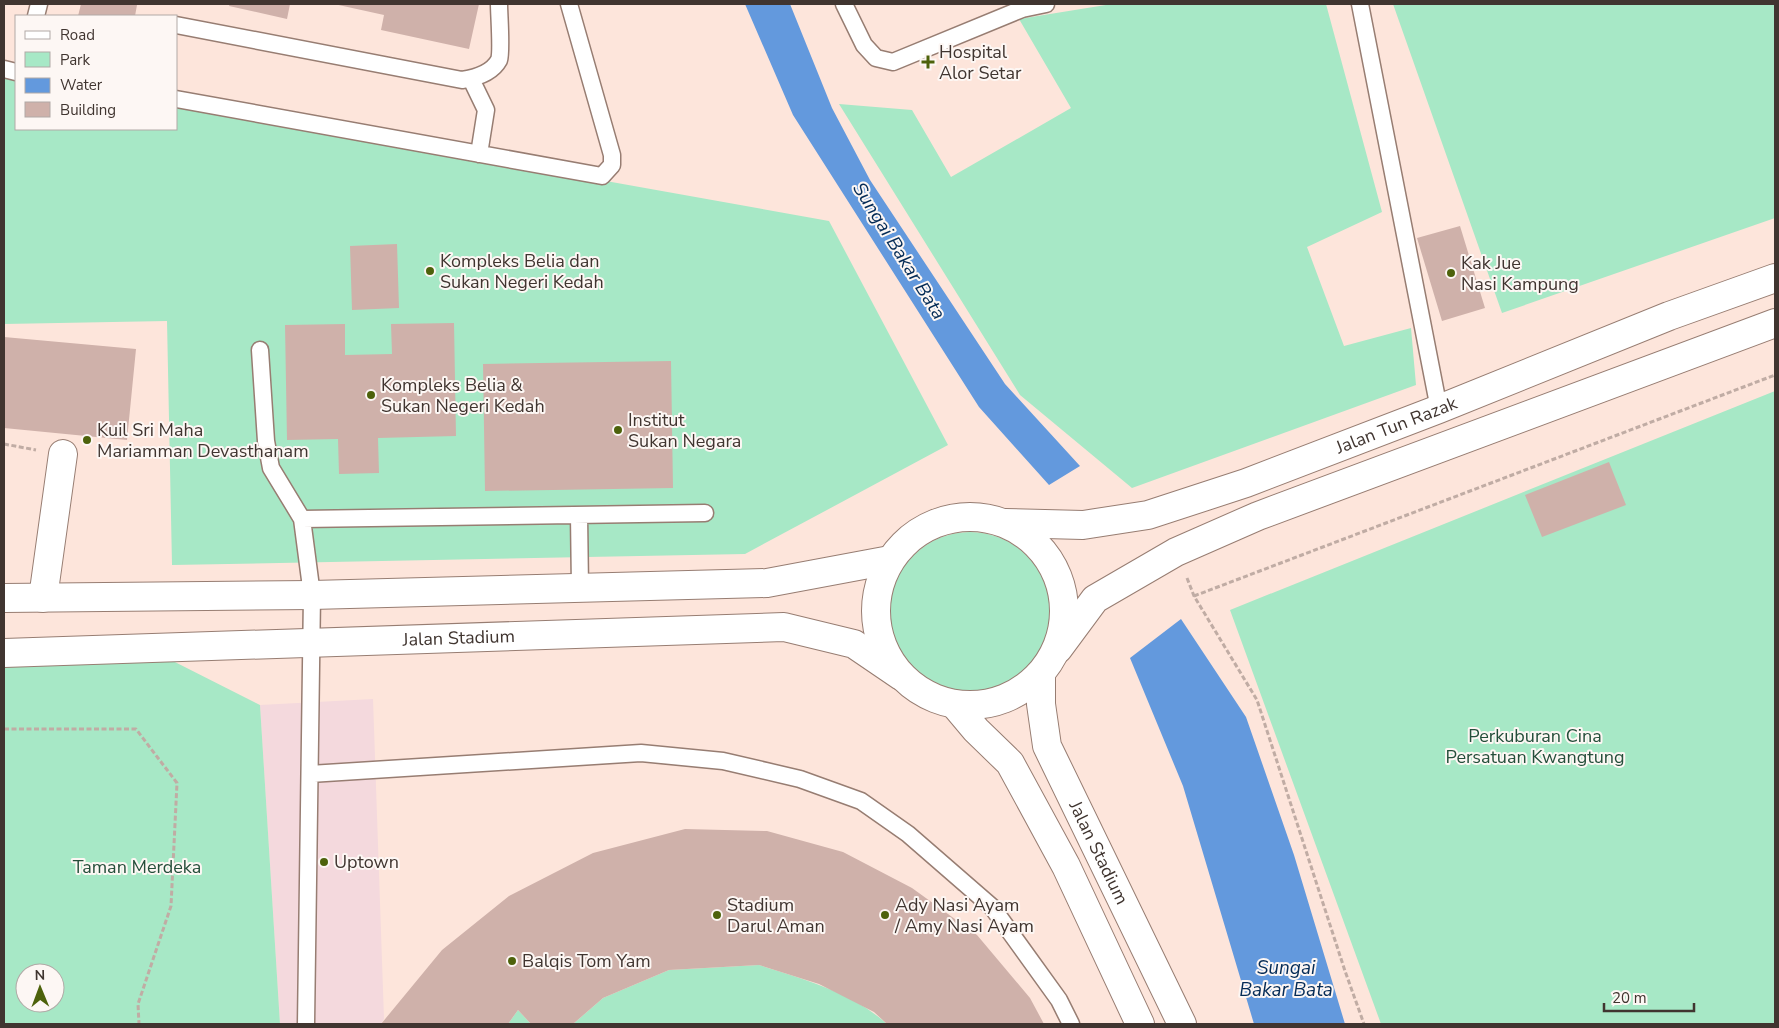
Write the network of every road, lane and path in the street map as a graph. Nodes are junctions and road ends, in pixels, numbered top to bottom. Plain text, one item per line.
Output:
1 (499, 4) edge
2 (569, 4) edge
3 (844, 4) edge
4 (1046, 4) edge
5 (1360, 4) edge
6 (1022, 7) edge
7 (178, 25) edge
8 (471, 79) junction
9 (178, 99) edge
10 (479, 154) junction
11 (1775, 278) edge
12 (1775, 323) edge
13 (260, 350) dead end
14 (1775, 375) edge
15 (1439, 409) junction
16 (64, 454) dead end
17 (705, 513) dead end
18 (579, 515) junction
19 (302, 520) junction
20 (1006, 523) junction
21 (1176, 552) junction
22 (890, 560) junction
23 (580, 588) junction
24 (312, 595) junction
25 (1194, 596) junction
26 (4, 598) edge
27 (43, 598) junction
28 (312, 644) junction
29 (1058, 648) junction
30 (4, 653) edge
31 (1041, 675) junction
32 (901, 676) junction
33 (956, 705) junction
34 (4, 729) edge
35 (310, 774) junction
36 (139, 1024) edge
37 (306, 1024) edge
38 (1071, 1024) edge
39 (1140, 1024) edge
40 (1182, 1024) edge
41 (1364, 1024) edge

1 - 8 lane
2 - 10 lane
3 - 6 lane
4 - 6 lane
5 - 15 lane
7 - 8 lane
8 - 10 lane
9 - 10 lane
11 - 15 main road, Jalan Tun Razak
12 - 21 main road, Jalan Tun Razak
13 - 19 lane
14 - 25 path
15 - 20 main road, Jalan Tun Razak
16 - 27 main road
17 - 18 lane
18 - 19 lane
18 - 23 lane
19 - 24 lane
20 - 22 main road
20 - 29 main road
21 - 25 path
21 - 29 main road, Jalan Tun Razak
22 - 23 main road
22 - 32 main road
23 - 24 main road
24 - 27 main road
24 - 28 lane
25 - 41 path
26 - 27 main road
28 - 30 main road, Jalan Stadium
28 - 32 main road, Jalan Stadium
28 - 35 lane
29 - 31 main road
31 - 33 main road
31 - 40 main road, Jalan Stadium
32 - 33 main road, Jalan Stadium
33 - 39 main road, Jalan Stadium
34 - 36 path
35 - 37 lane
35 - 38 lane

